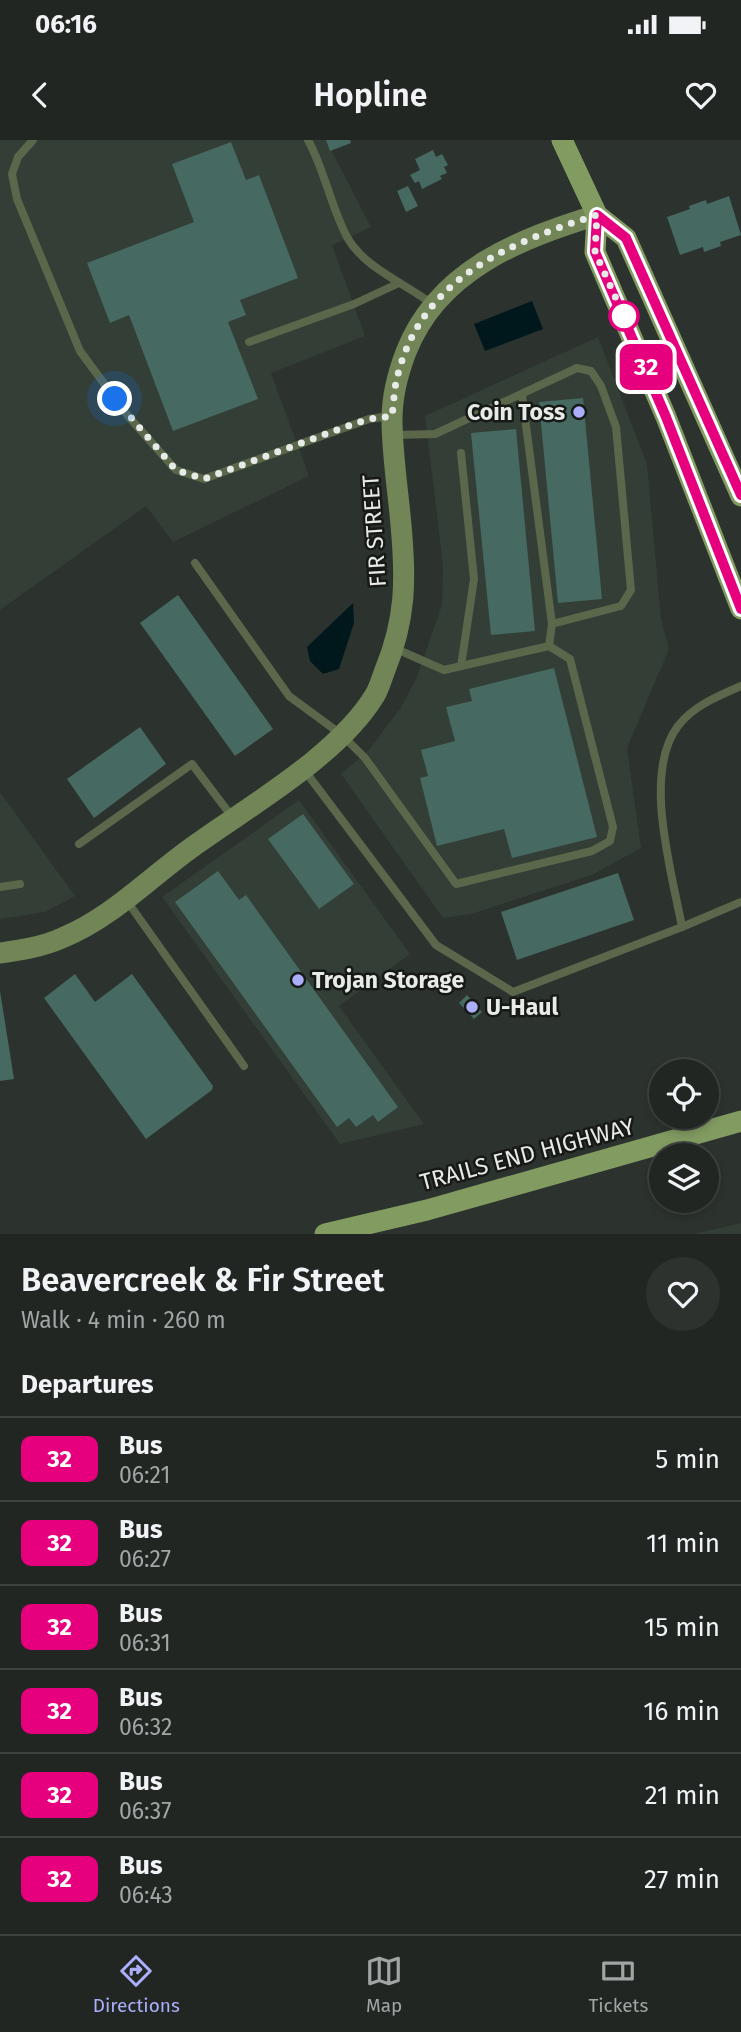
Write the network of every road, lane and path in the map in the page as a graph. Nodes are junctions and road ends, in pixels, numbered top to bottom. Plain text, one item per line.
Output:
1 (33, 140) edge
2 (308, 140) edge
3 (562, 140) edge
4 (597, 215) junction
5 (399, 283) junction
6 (432, 304) junction
7 (249, 342) dead end
8 (522, 395) junction
9 (392, 426) junction
10 (461, 453) dead end
11 (741, 496) edge
12 (195, 563) dead end
13 (741, 609) edge
14 (552, 624) junction
15 (549, 646) junction
16 (394, 648) junction
17 (461, 666) junction
18 (741, 686) edge
19 (342, 735) junction
20 (303, 768) junction
21 (233, 818) junction
22 (79, 844) dead end
23 (20, 884) dead end
24 (0, 887) edge
25 (125, 899) junction
26 (741, 902) edge
27 (682, 927) junction
28 (0, 953) edge
29 (244, 1066) dead end
30 (741, 1121) edge
31 (325, 1234) edge

1 - 9 lane
2 - 5 lane
3 - 4 main road
4 - 6 street, FIR STREET
4 - 11 main road
4 - 13 main road
5 - 6 lane
5 - 7 lane
6 - 9 street, FIR STREET
8 - 9 lane
8 - 14 lane
8 - 14 lane
9 - 16 street, FIR STREET
10 - 17 lane
12 - 19 lane
14 - 15 lane
15 - 17 lane
15 - 19 lane
16 - 17 lane
16 - 19 street, FIR STREET
18 - 27 lane
19 - 20 street, FIR STREET
20 - 21 street, FIR STREET
20 - 27 lane
21 - 22 lane
21 - 25 street, FIR STREET
23 - 24 lane
25 - 28 street, FIR STREET
25 - 29 lane
26 - 27 lane
30 - 31 main road, TRAILS END HIGHWAY

